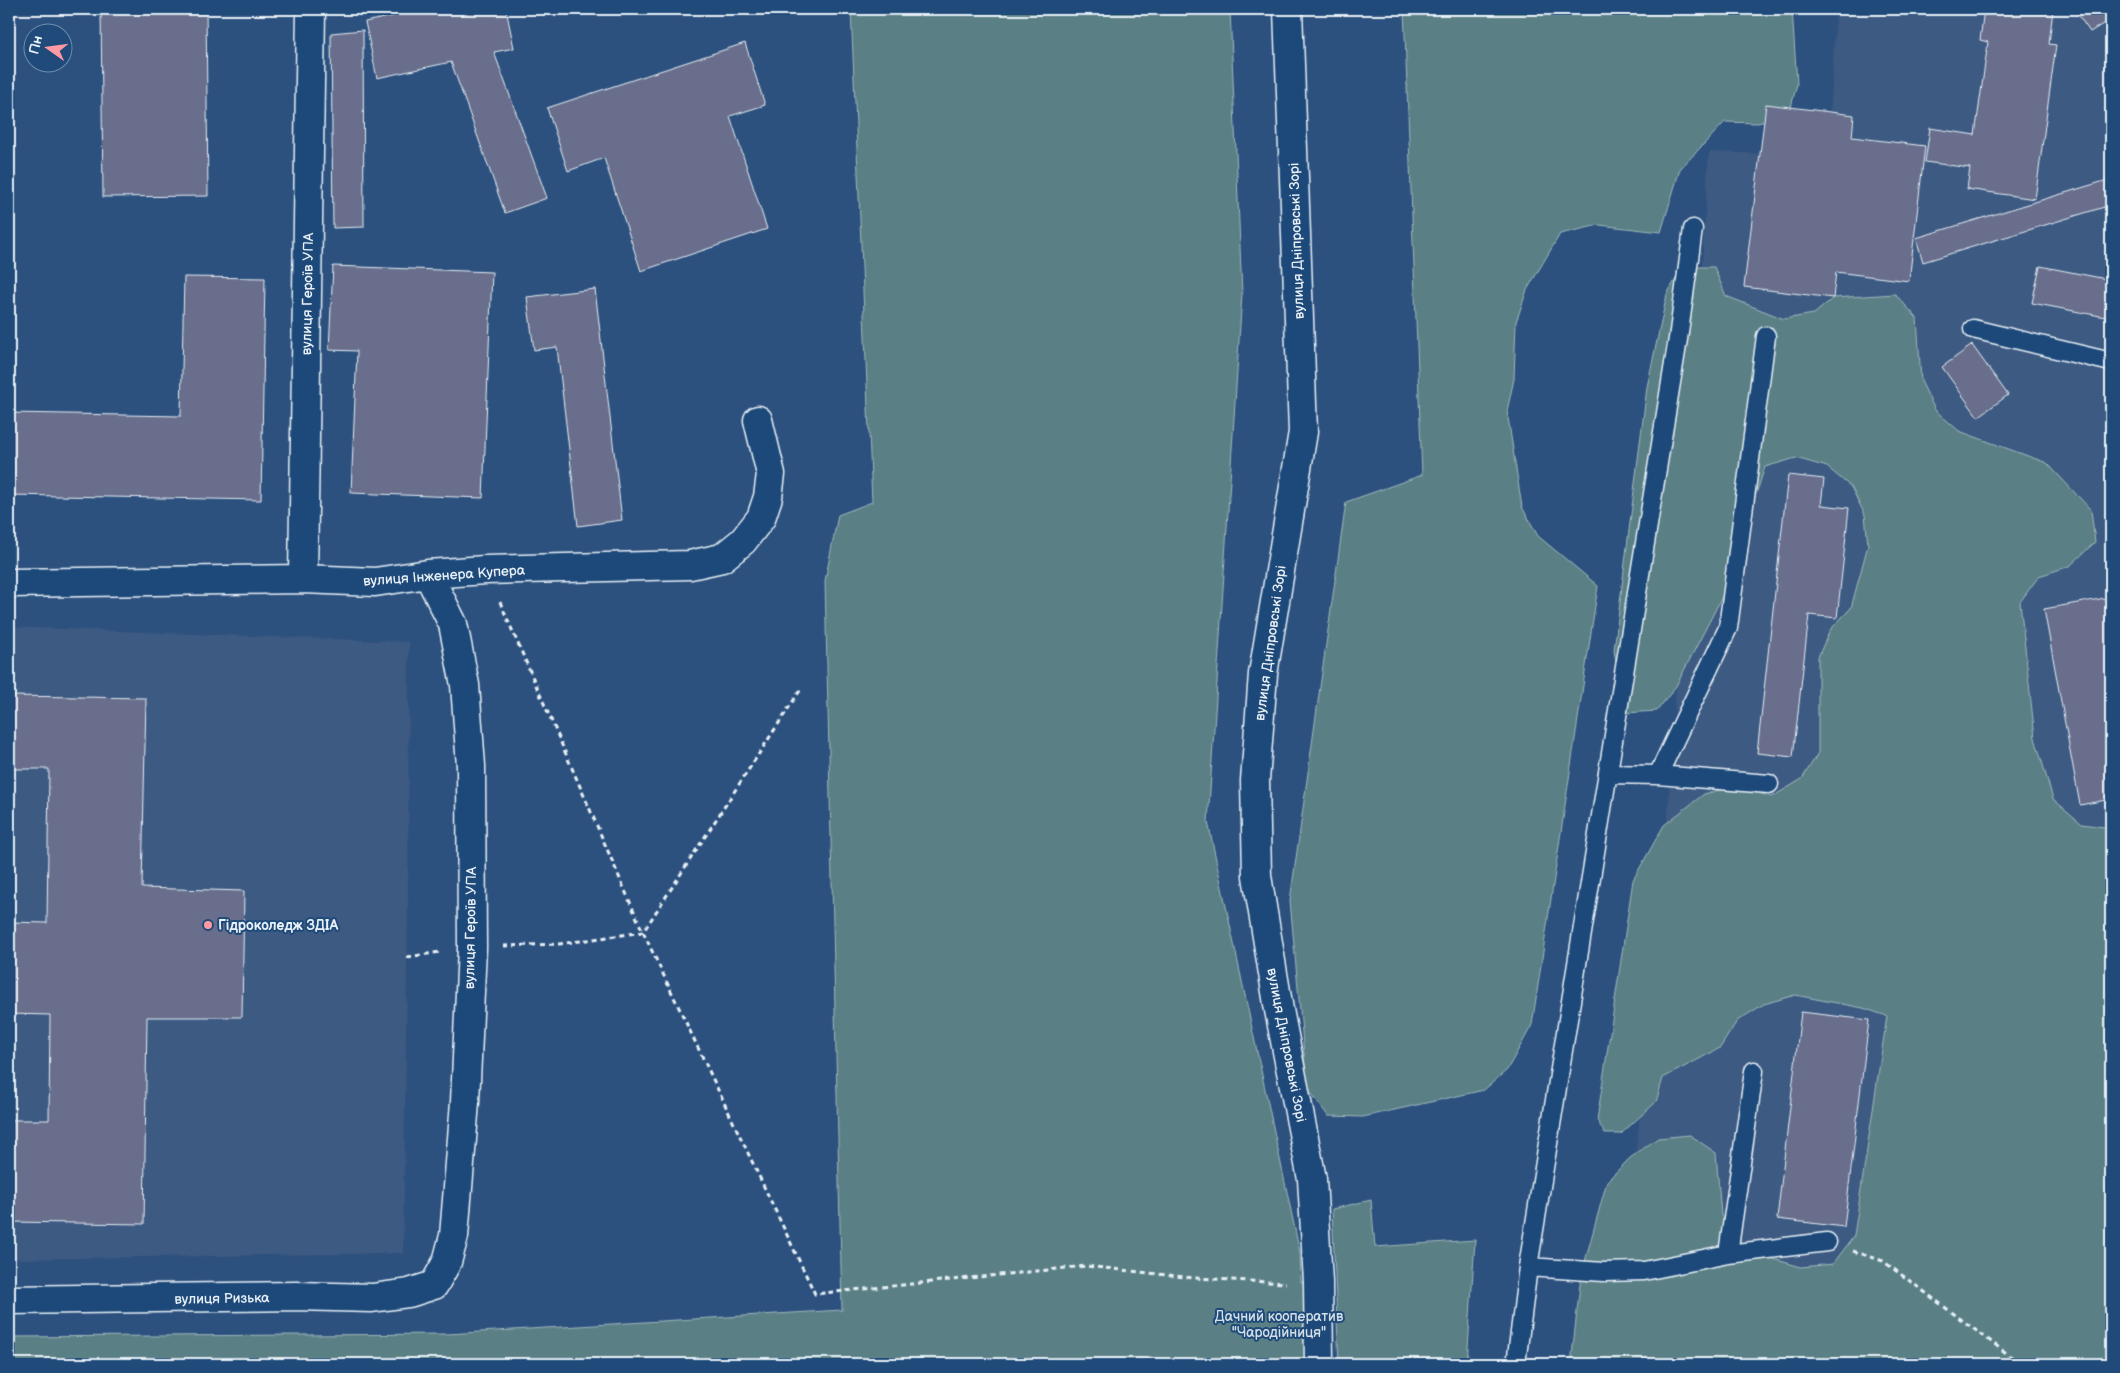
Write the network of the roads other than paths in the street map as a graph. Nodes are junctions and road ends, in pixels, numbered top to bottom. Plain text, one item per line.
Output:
1 (311, 9) edge
2 (1288, 9) edge
3 (1693, 229) dead end
4 (1972, 329) dead end
5 (1766, 336) dead end
6 (2111, 362) edge
7 (758, 420) dead end
8 (428, 574) junction
9 (302, 579) junction
10 (9, 583) edge
11 (1608, 774) junction
12 (1658, 775) junction
13 (1769, 784) dead end
14 (1754, 1071) dead end
15 (1827, 1242) road end
16 (1728, 1254) junction
17 (1528, 1267) junction
18 (434, 1285) joint
19 (9, 1300) edge
20 (1319, 1364) edge
21 (1516, 1364) edge

1 - 9 street, вулиця Героїв УПА
2 - 20 street, вулиця Дніпровські Зорі
3 - 11 lane
4 - 6 lane
5 - 12 lane
7 - 8 street, вулиця Інженера Купера
8 - 9 street, вулиця Інженера Купера
8 - 18 street, вулиця Героїв УПА
9 - 10 street, вулиця Інженера Купера
11 - 12 lane
11 - 17 lane
12 - 13 lane
14 - 16 lane
15 - 16 lane
16 - 17 lane
17 - 21 lane
18 - 19 street, вулиця Ризька

